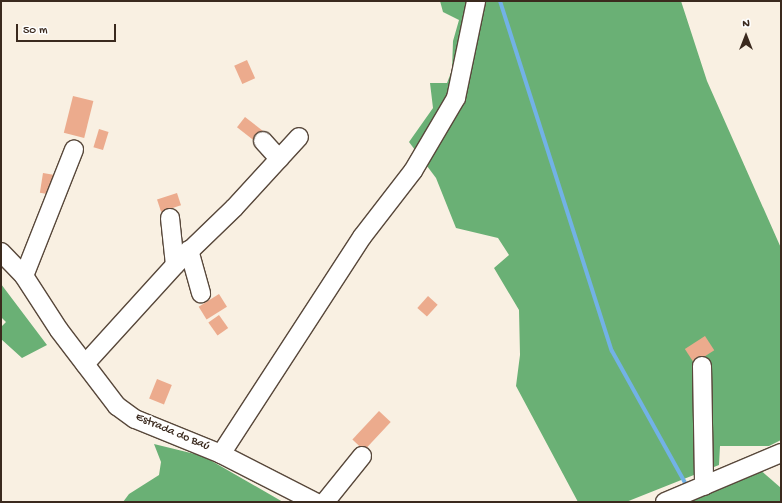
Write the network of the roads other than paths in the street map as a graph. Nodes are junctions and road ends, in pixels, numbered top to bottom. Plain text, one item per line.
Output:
1 (476, 1) edge
2 (299, 137) dead end
3 (263, 141) dead end
4 (74, 150) dead end
5 (279, 159) junction
6 (170, 218) dead end
7 (189, 250) junction
8 (1, 252) edge
9 (175, 265) junction
10 (24, 276) junction
11 (201, 293) dead end
12 (85, 364) junction
13 (702, 366) dead end
14 (781, 453) edge
15 (220, 454) junction
16 (362, 456) dead end
17 (704, 486) junction
18 (315, 502) edge
19 (325, 502) edge
20 (665, 502) edge

1 - 15 street
2 - 5 street
3 - 5 street
4 - 10 street
5 - 7 street
6 - 9 street
7 - 9 street
7 - 11 street
8 - 10 street, Estrada do Baú
9 - 12 street
10 - 12 street, Estrada do Baú
12 - 15 street, Estrada do Baú
13 - 17 street
14 - 17 street
15 - 18 street, Estrada do Baú
16 - 19 street
17 - 20 street

